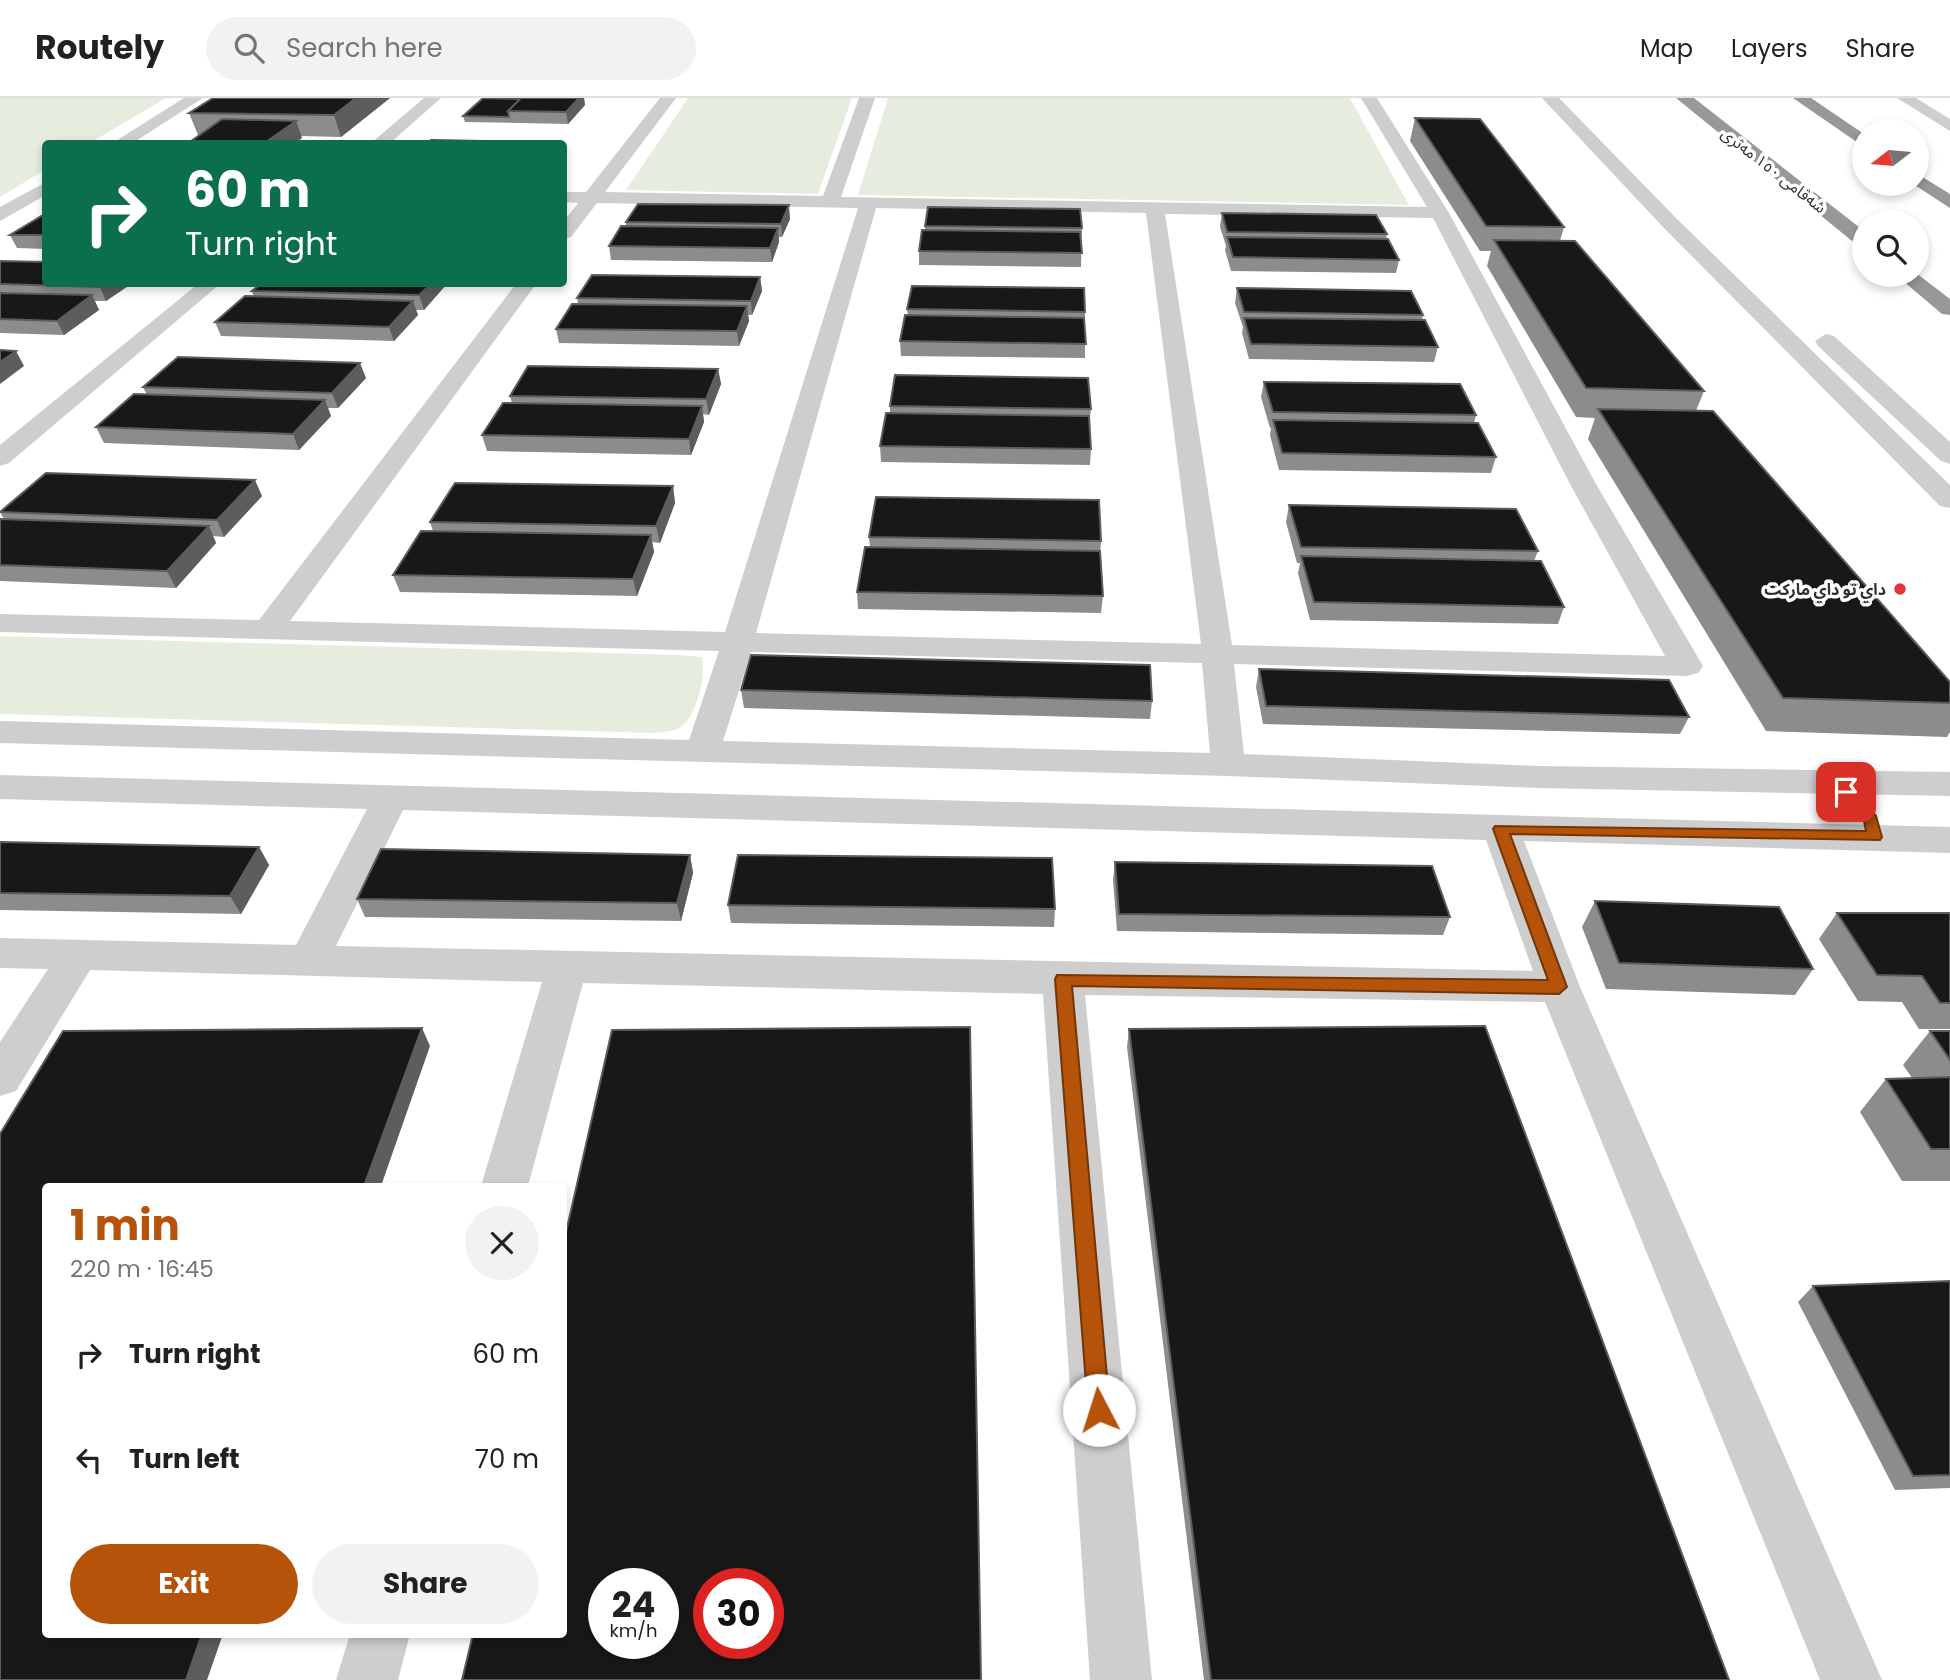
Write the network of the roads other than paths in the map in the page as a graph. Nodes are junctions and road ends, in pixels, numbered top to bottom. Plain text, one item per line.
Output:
1 (195, 98) edge
2 (433, 98) edge
3 (668, 98) edge
4 (867, 98) edge
5 (1369, 98) edge
6 (1550, 98) edge
7 (1577, 98) edge
8 (1684, 98) edge
9 (1801, 98) edge
10 (1905, 98) edge
11 (1950, 126) edge
12 (1852, 134) edge
13 (1616, 137) dead end
14 (126, 140) edge
15 (383, 140) edge
16 (1929, 187) edge
17 (42, 190) edge
18 (567, 197) edge
19 (590, 198) junction
20 (830, 201) junction
21 (869, 202) junction
22 (1950, 202) edge
23 (1155, 208) junction
24 (1440, 213) junction
25 (0, 215) edge
26 (567, 229) edge
27 (1852, 231) edge
28 (206, 287) edge
29 (524, 287) edge
30 (1922, 287) edge
31 (1950, 309) edge
32 (1814, 329) dead end
33 (1950, 456) edge
34 (0, 458) edge
35 (1950, 500) edge
36 (0, 623) edge
37 (268, 629) junction
38 (738, 642) junction
39 (1217, 653) junction
40 (0, 732) edge
41 (702, 750) junction
42 (978, 761) junction
43 (1228, 765) junction
44 (1840, 784) junction
45 (1950, 784) edge
46 (0, 787) edge
47 (391, 797) junction
48 (975, 814) junction
49 (1501, 829) junction
50 (1874, 837) junction
51 (1950, 840) edge
52 (0, 953) edge
53 (79, 955) junction
54 (309, 961) junction
55 (567, 966) junction
56 (1063, 979) junction
57 (1559, 987) junction
58 (0, 1078) edge
59 (506, 1183) edge
60 (379, 1638) edge
61 (367, 1680) edge
62 (1121, 1680) edge
63 (1851, 1680) edge

1 - 14 street
2 - 15 street
3 - 19 street
4 - 20 street
5 - 24 street
6 - 35 street
7 - 13 street
8 - 27 highway, شەقامی ١٥٠ مەتری
9 - 12 highway
10 - 11 street
16 - 22 highway
17 - 25 street
18 - 19 street
19 - 20 street
19 - 26 street
20 - 21 street
21 - 23 street
21 - 38 street
23 - 24 street
23 - 39 street
24 - 39 street
28 - 34 street
29 - 37 street
30 - 31 highway
32 - 33 street
36 - 37 street
37 - 38 street
38 - 39 street
38 - 41 street
39 - 43 street
40 - 41 street
41 - 42 street
42 - 43 street
42 - 48 street
43 - 44 street
44 - 45 street
44 - 50 street
46 - 47 street
47 - 48 street
47 - 54 street
48 - 49 street
49 - 50 street
49 - 57 street
50 - 51 street
52 - 53 street
53 - 54 street
53 - 58 street
54 - 55 street
55 - 56 street
55 - 59 street
56 - 57 street
56 - 62 street
57 - 63 street
60 - 61 street

